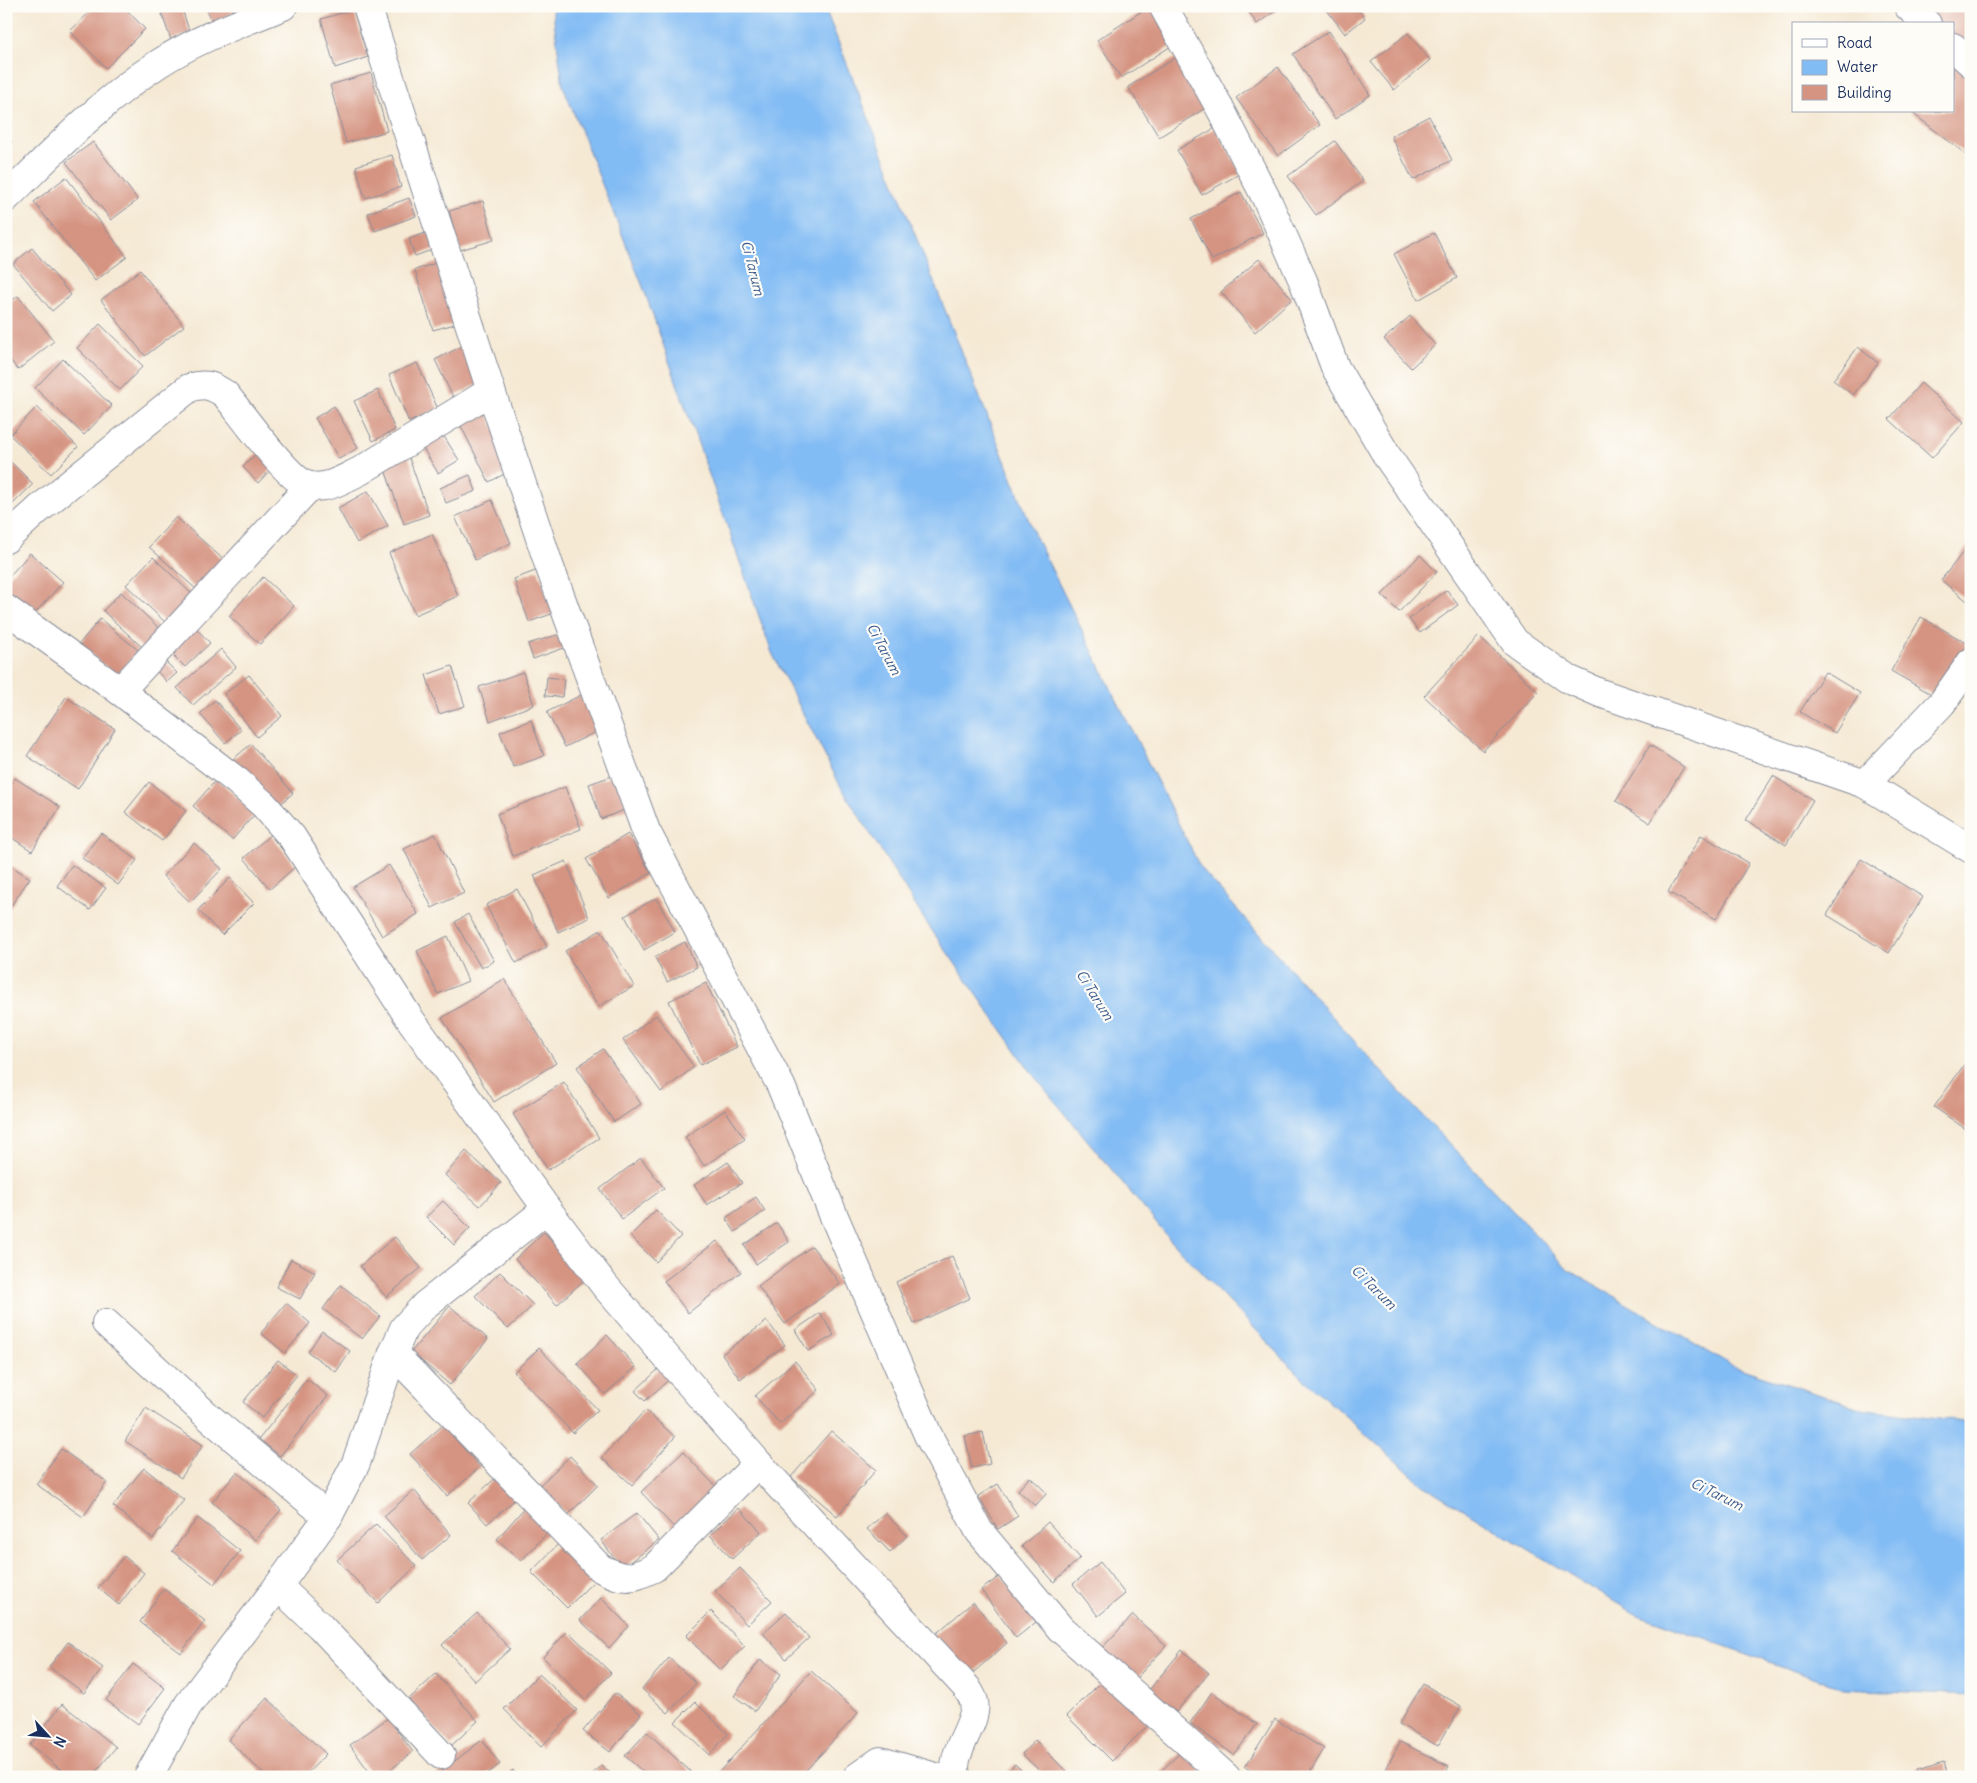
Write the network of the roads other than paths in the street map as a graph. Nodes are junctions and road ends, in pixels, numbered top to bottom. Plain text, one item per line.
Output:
1 (283, 6) edge
2 (367, 6) edge
3 (1162, 6) edge
4 (1908, 6) edge
5 (1925, 22) edge
6 (1954, 48) edge
7 (1971, 63) edge
8 (6, 198) edge
9 (491, 391) junction
10 (310, 486) junction
11 (6, 539) edge
12 (6, 609) edge
13 (1971, 662) edge
14 (120, 691) junction
15 (1865, 784) junction
16 (1971, 849) edge
17 (547, 1209) junction
18 (106, 1323) dead end
19 (393, 1353) junction
20 (758, 1463) junction
21 (328, 1517) junction
22 (278, 1586) junction
23 (442, 1755) dead end
24 (148, 1777) edge
25 (857, 1777) edge
26 (935, 1777) edge
27 (957, 1777) edge
28 (1226, 1777) edge

1 - 8 street
2 - 9 street
3 - 15 street
4 - 5 street
6 - 7 street
9 - 10 street
9 - 28 street
10 - 11 street
10 - 14 street
12 - 14 street
13 - 15 street
14 - 17 street
15 - 16 street
17 - 19 street
17 - 20 street
18 - 21 street
19 - 20 street
19 - 21 street
20 - 27 street
21 - 22 street
22 - 23 street
22 - 24 street
25 - 26 street

